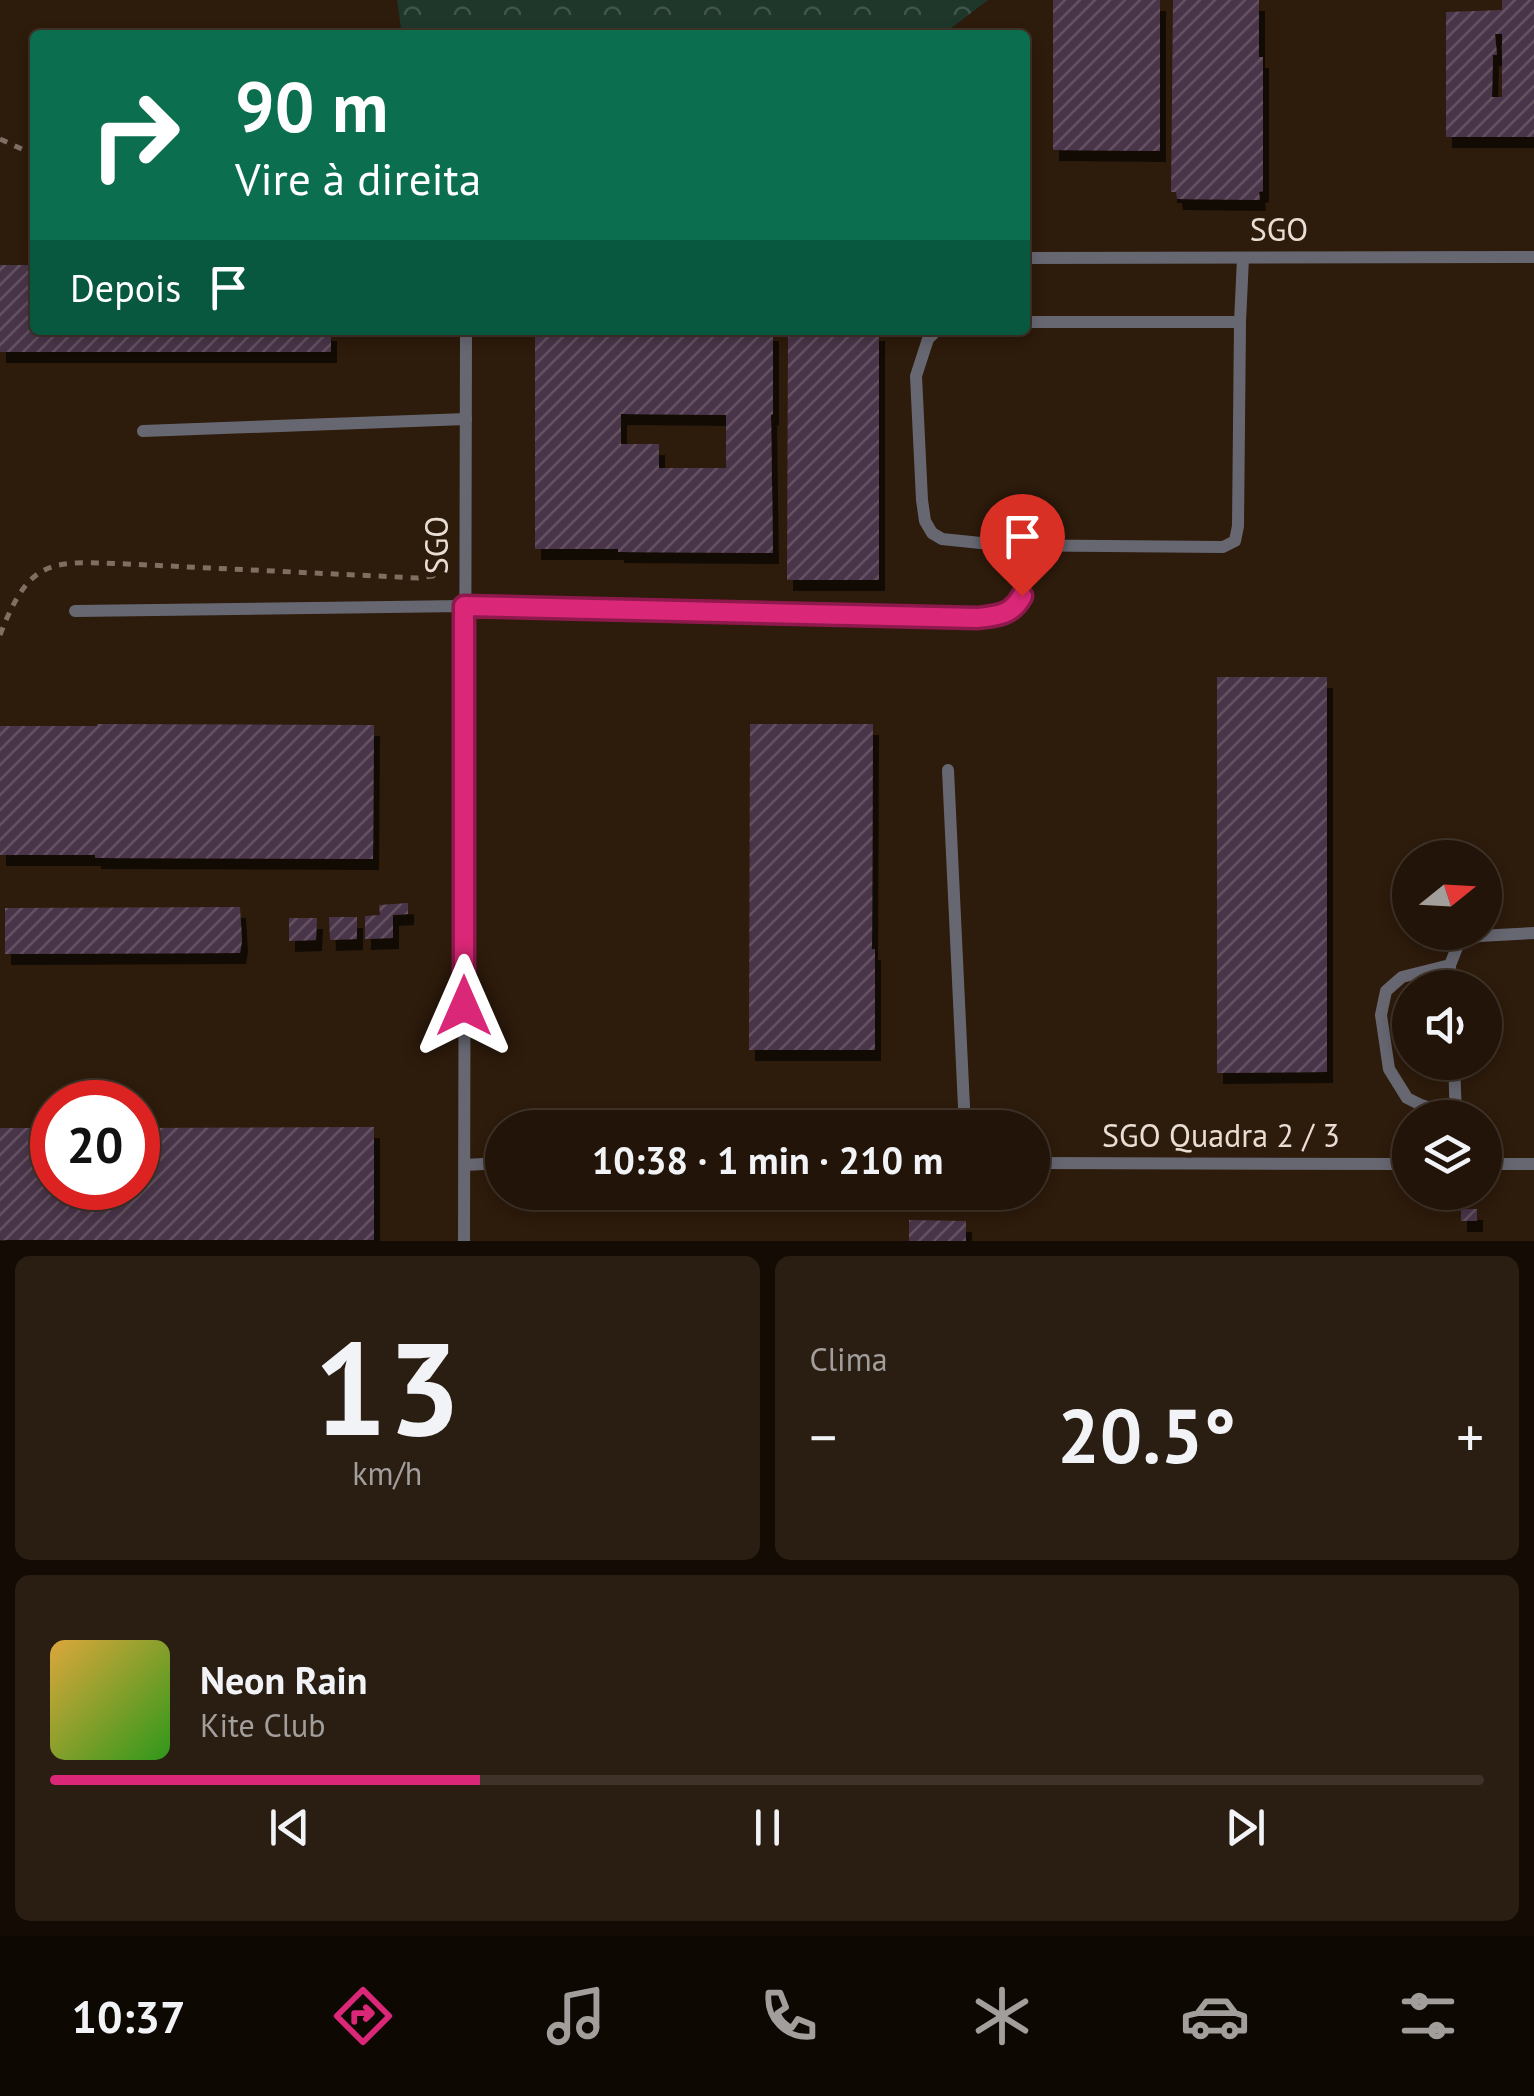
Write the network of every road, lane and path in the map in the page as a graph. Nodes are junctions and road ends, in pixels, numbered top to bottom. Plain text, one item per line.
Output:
1 (0, 139) edge
2 (30, 153) edge
3 (1030, 258) edge
4 (1243, 258) junction
5 (1534, 258) edge
6 (1030, 322) edge
7 (1240, 322) junction
8 (466, 335) edge
9 (932, 335) edge
10 (466, 420) junction
11 (142, 432) dead end
12 (1025, 545) junction
13 (443, 550) dead end
14 (464, 606) junction
15 (76, 611) dead end
16 (0, 634) edge
17 (948, 770) dead end
18 (1534, 933) edge
19 (1450, 965) junction
20 (1450, 970) edge
21 (1411, 1100) edge
22 (964, 1110) edge
23 (1050, 1162) edge
24 (485, 1164) edge
25 (1392, 1164) edge
26 (1502, 1164) edge
27 (1534, 1164) edge
28 (464, 1165) junction
29 (464, 1241) edge

1 - 2 path
3 - 4 lane, SGO
4 - 5 lane, SGO
4 - 7 lane
6 - 7 lane
7 - 12 lane
8 - 10 lane, SGO
9 - 12 lane
10 - 11 lane
10 - 14 lane, SGO
12 - 14 lane
13 - 16 path
14 - 15 lane
14 - 28 lane, SGO
17 - 22 lane
18 - 19 lane
19 - 20 lane
19 - 21 lane
23 - 25 lane, SGO Quadra 2 / 3
24 - 28 lane
26 - 27 lane
28 - 29 lane, SGO

